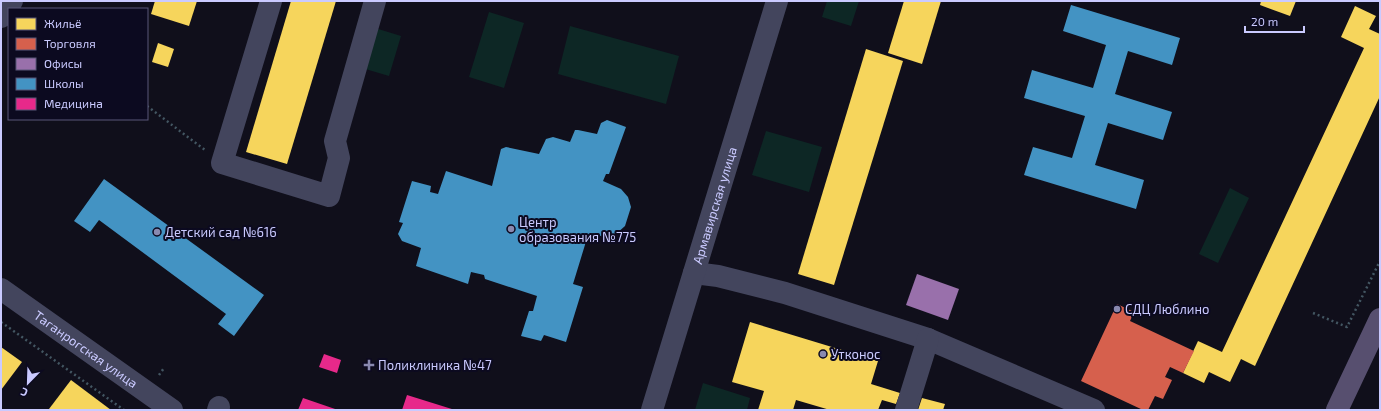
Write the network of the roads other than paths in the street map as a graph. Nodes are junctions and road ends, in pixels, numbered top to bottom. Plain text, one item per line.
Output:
1 (12, 1) edge
2 (272, 1) edge
3 (375, 1) edge
4 (777, 1) edge
5 (1, 17) edge
6 (694, 273) junction
7 (1, 289) edge
8 (1380, 319) edge
9 (928, 339) junction
10 (172, 410) edge
11 (652, 410) edge
12 (906, 410) edge
13 (1094, 410) edge
14 (1337, 410) edge

1 - 5 street
2 - 3 street
4 - 6 street, Армавирская улица
6 - 9 street
6 - 11 street, Армавирская улица
7 - 10 street, Таганрогская улица
8 - 14 main road
9 - 12 street
9 - 13 street

